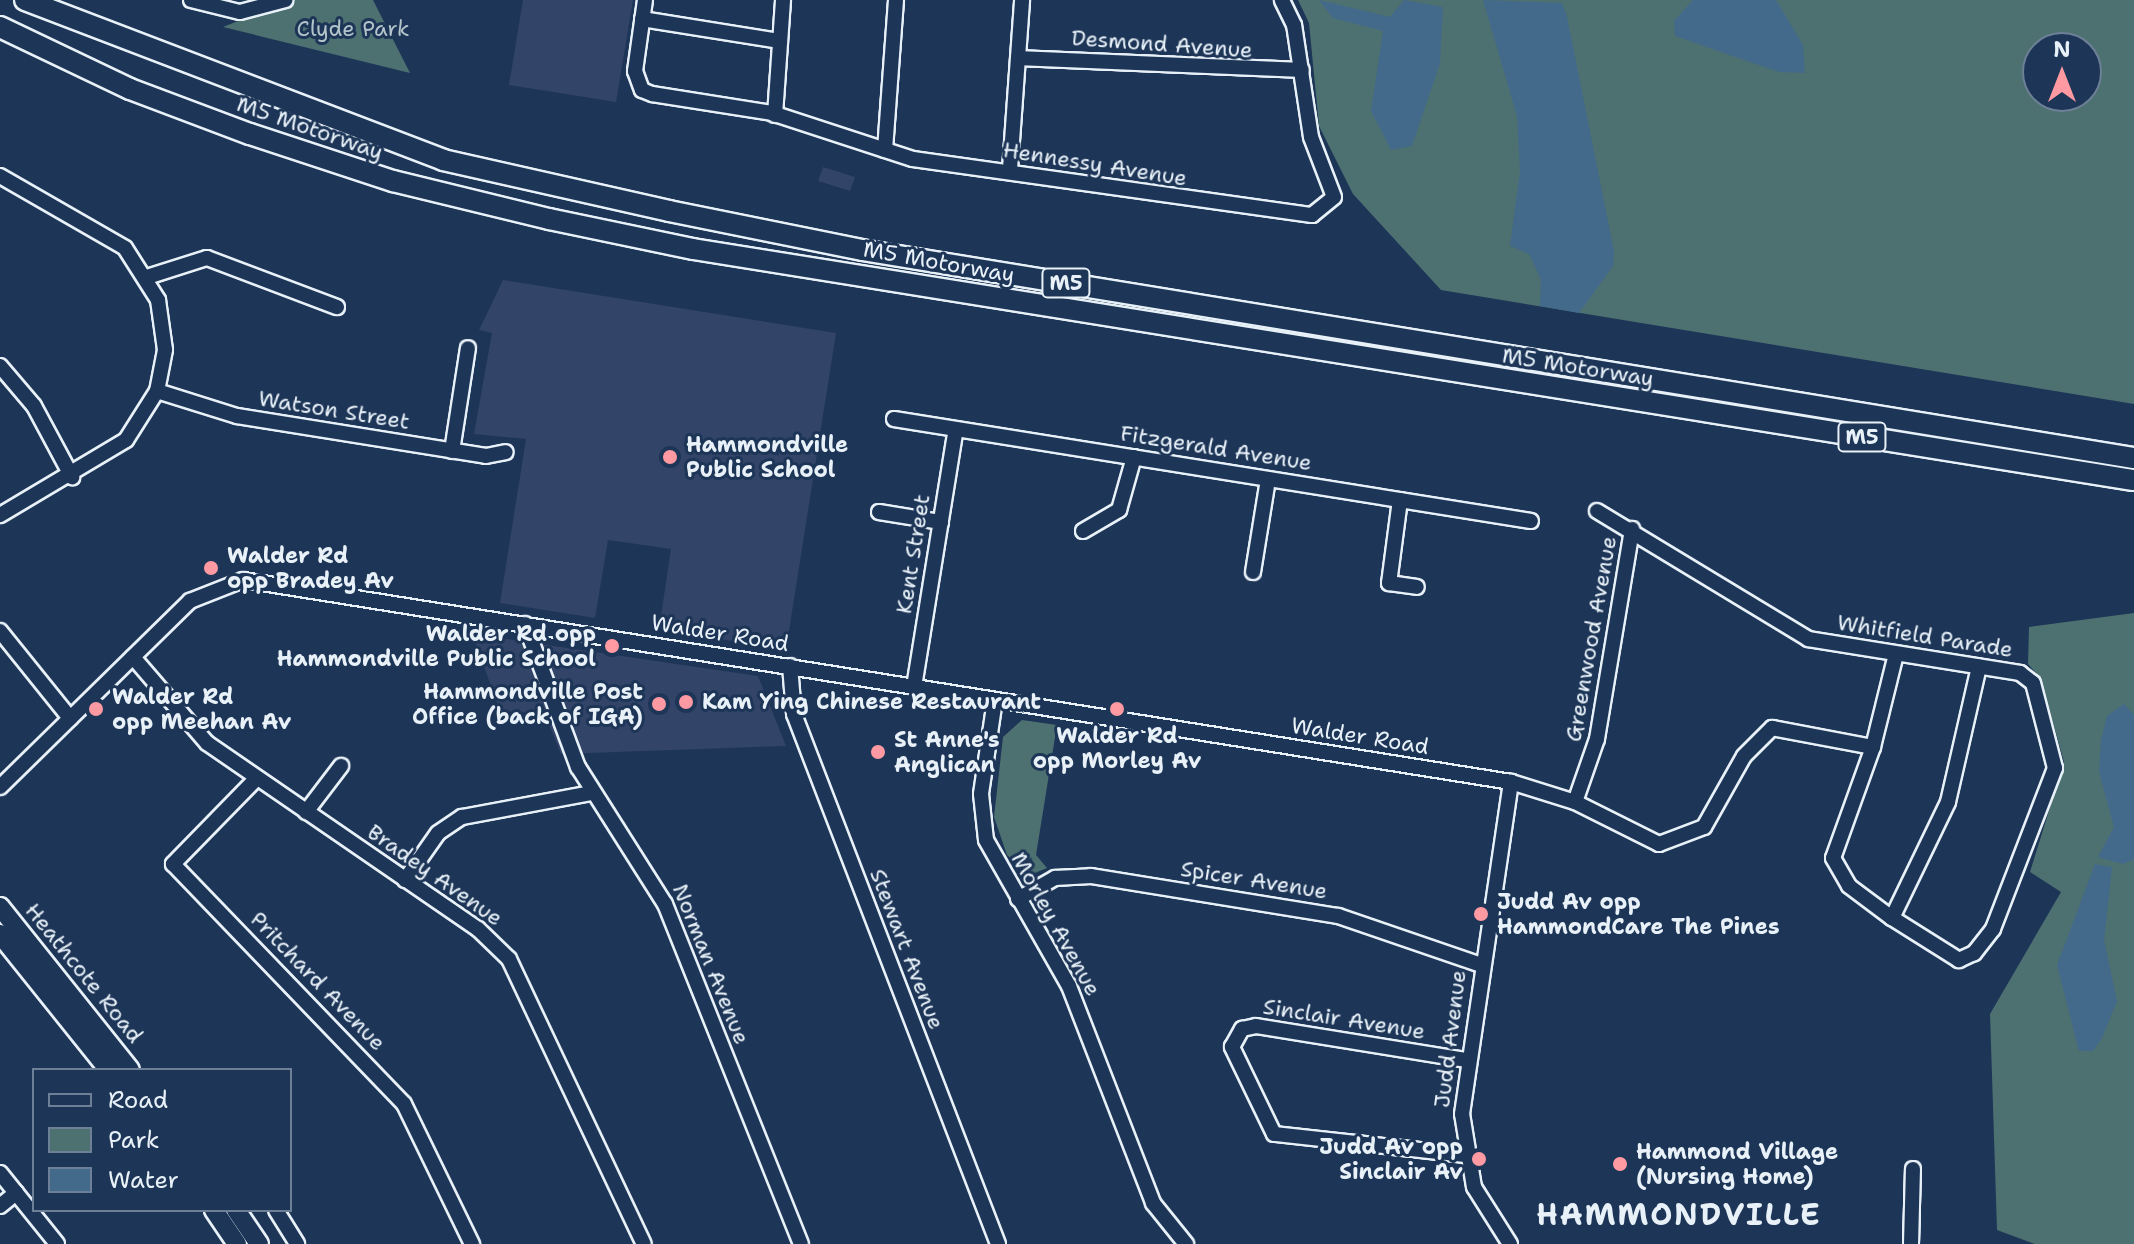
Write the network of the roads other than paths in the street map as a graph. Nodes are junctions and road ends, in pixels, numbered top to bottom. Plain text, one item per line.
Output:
1 (25, 0) edge
2 (191, 0) edge
3 (285, 0) edge
4 (645, 0) edge
5 (783, 0) edge
6 (896, 0) edge
7 (1022, 0) edge
8 (1282, 0) edge
9 (642, 19) junction
10 (0, 27) edge
11 (780, 41) junction
12 (1018, 58) junction
13 (1302, 70) junction
14 (775, 115) junction
15 (885, 150) junction
16 (1010, 169) junction
17 (0, 176) edge
18 (147, 277) junction
19 (337, 307) dead end
20 (468, 348) dead end
21 (0, 366) edge
22 (157, 391) junction
23 (894, 419) dead end
24 (956, 429) junction
25 (452, 451) junction
26 (506, 452) dead end
27 (1134, 457) junction
28 (2134, 458) edge
29 (72, 477) junction
30 (1268, 479) junction
31 (2134, 480) edge
32 (1400, 500) junction
33 (1597, 511) dead end
34 (879, 512) dead end
35 (0, 515) edge
36 (1531, 521) dead end
37 (941, 522) junction
38 (1632, 529) junction
39 (1083, 531) dead end
40 (1253, 572) dead end
41 (1417, 587) dead end
42 (525, 624) junction
43 (0, 631) edge
44 (1896, 654) junction
45 (133, 657) junction
46 (790, 666) junction
47 (1979, 667) junction
48 (914, 687) junction
49 (995, 700) junction
50 (70, 718) junction
51 (1873, 747) junction
52 (341, 766) dead end
53 (256, 779) junction
54 (1511, 782) junction
55 (0, 787) edge
56 (592, 793) junction
57 (1575, 802) junction
58 (306, 812) junction
59 (405, 880) junction
60 (1018, 899) junction
61 (0, 907) edge
62 (1892, 918) junction
63 (0, 934) edge
64 (1481, 965) junction
65 (1466, 1060) junction
66 (107, 1068) edge
67 (128, 1068) edge
68 (1465, 1155) junction
69 (1913, 1169) dead end
70 (0, 1173) edge
71 (16, 1193) junction
72 (0, 1206) edge
73 (215, 1212) edge
74 (237, 1212) edge
75 (277, 1212) edge
76 (57, 1244) edge
77 (237, 1244) edge
78 (259, 1244) edge
79 (297, 1244) edge
80 (472, 1244) edge
81 (644, 1244) edge
82 (801, 1244) edge
83 (998, 1244) edge
84 (1186, 1244) edge
85 (1510, 1244) edge
86 (1911, 1244) edge

1 - 28 highway, M5 Motorway / M5
2 - 3 street
4 - 9 street, Hennessy Avenue
5 - 11 street
6 - 15 street
7 - 12 street
8 - 13 street, Hennessy Avenue
9 - 11 street
9 - 14 street, Hennessy Avenue
10 - 31 highway, M5 Motorway / M5
11 - 14 street
12 - 13 street, Desmond Avenue
12 - 16 street
13 - 16 street, Hennessy Avenue
14 - 15 street, Hennessy Avenue
15 - 16 street, Hennessy Avenue
17 - 18 street
18 - 19 street
18 - 22 street
20 - 25 street
21 - 29 street
22 - 25 street, Watson Street
22 - 29 street
23 - 24 street, Fitzgerald Avenue
24 - 27 street, Fitzgerald Avenue
24 - 37 street, Kent Street
25 - 26 street, Watson Street
27 - 30 street, Fitzgerald Avenue
27 - 39 street
29 - 35 street
30 - 32 street, Fitzgerald Avenue
30 - 40 street
32 - 36 street, Fitzgerald Avenue
32 - 41 street
33 - 38 street, Whitfield Parade
34 - 37 street
37 - 48 street, Kent Street
38 - 44 street, Whitfield Parade
38 - 57 street, Greenwood Avenue
42 - 45 street, Walder Road
42 - 46 street, Walder Road
42 - 56 street, Norman Avenue
43 - 50 street
44 - 47 street, Whitfield Parade
44 - 51 street
45 - 50 street, Walder Road
45 - 53 street, Bradey Avenue
46 - 48 street, Walder Road
46 - 83 street, Stewart Avenue
47 - 62 street
47 - 62 street, Whitfield Parade
48 - 49 street, Walder Road
49 - 54 street, Walder Road
49 - 60 street, Morley Avenue
50 - 55 street, Walder Road
51 - 57 street, Walder Road
51 - 62 street
52 - 58 street
53 - 58 street, Bradey Avenue
53 - 80 street, Pritchard Avenue
54 - 57 street, Walder Road
54 - 64 street, Judd Avenue
56 - 59 street
56 - 82 street, Norman Avenue
58 - 59 street, Bradey Avenue
59 - 81 street, Bradey Avenue
60 - 64 street, Spicer Avenue
60 - 84 street, Morley Avenue
61 - 67 main road, Heathcote Road
63 - 66 main road, Heathcote Road
64 - 65 street, Judd Avenue
65 - 68 street, Judd Avenue
65 - 68 street, Sinclair Avenue
68 - 85 street, Judd Avenue
69 - 86 street
70 - 71 street
71 - 72 street
71 - 76 street
73 - 77 main road
74 - 78 main road
75 - 79 street

